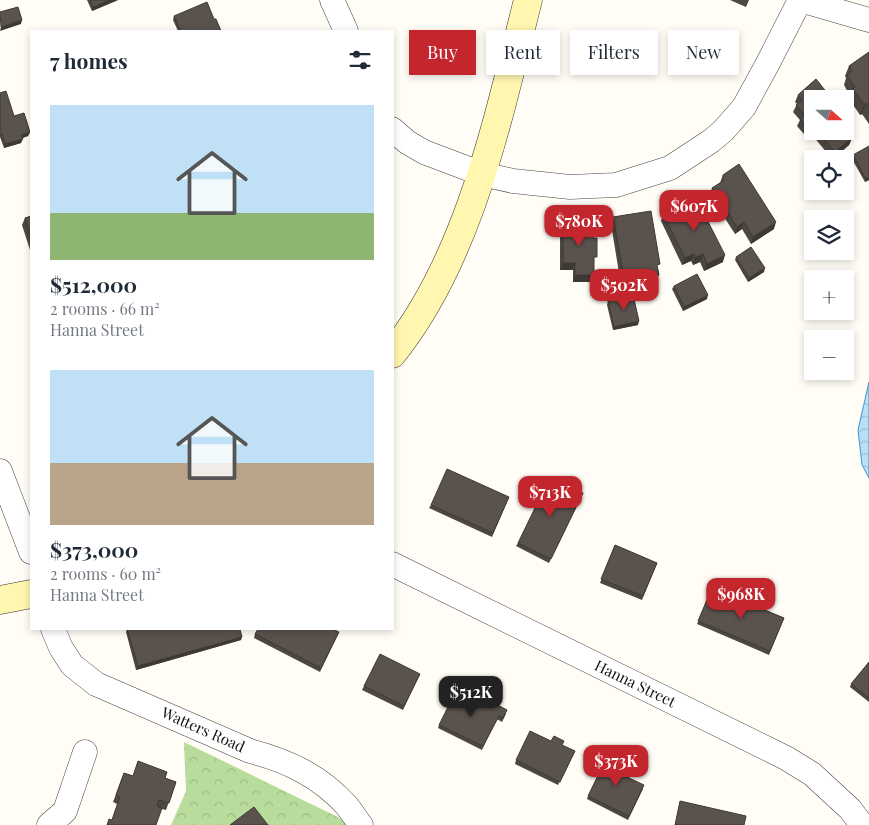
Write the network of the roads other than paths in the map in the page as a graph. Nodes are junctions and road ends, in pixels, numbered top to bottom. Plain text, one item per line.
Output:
1 (332, 0) edge
2 (528, 0) edge
3 (800, 0) edge
4 (869, 20) edge
5 (346, 30) edge
6 (394, 131) edge
7 (482, 174) junction
8 (394, 351) edge
9 (0, 471) edge
10 (30, 549) edge
11 (394, 565) edge
12 (30, 594) edge
13 (0, 600) edge
14 (53, 630) edge
15 (85, 752) dead end
16 (49, 825) edge
17 (361, 825) edge
18 (862, 825) edge

1 - 5 street
2 - 7 main road
3 - 4 street
3 - 7 street
6 - 7 street
7 - 8 main road
9 - 10 street
11 - 18 street, Hanna Street
12 - 13 main road
14 - 17 street, Watters Road
15 - 16 street

